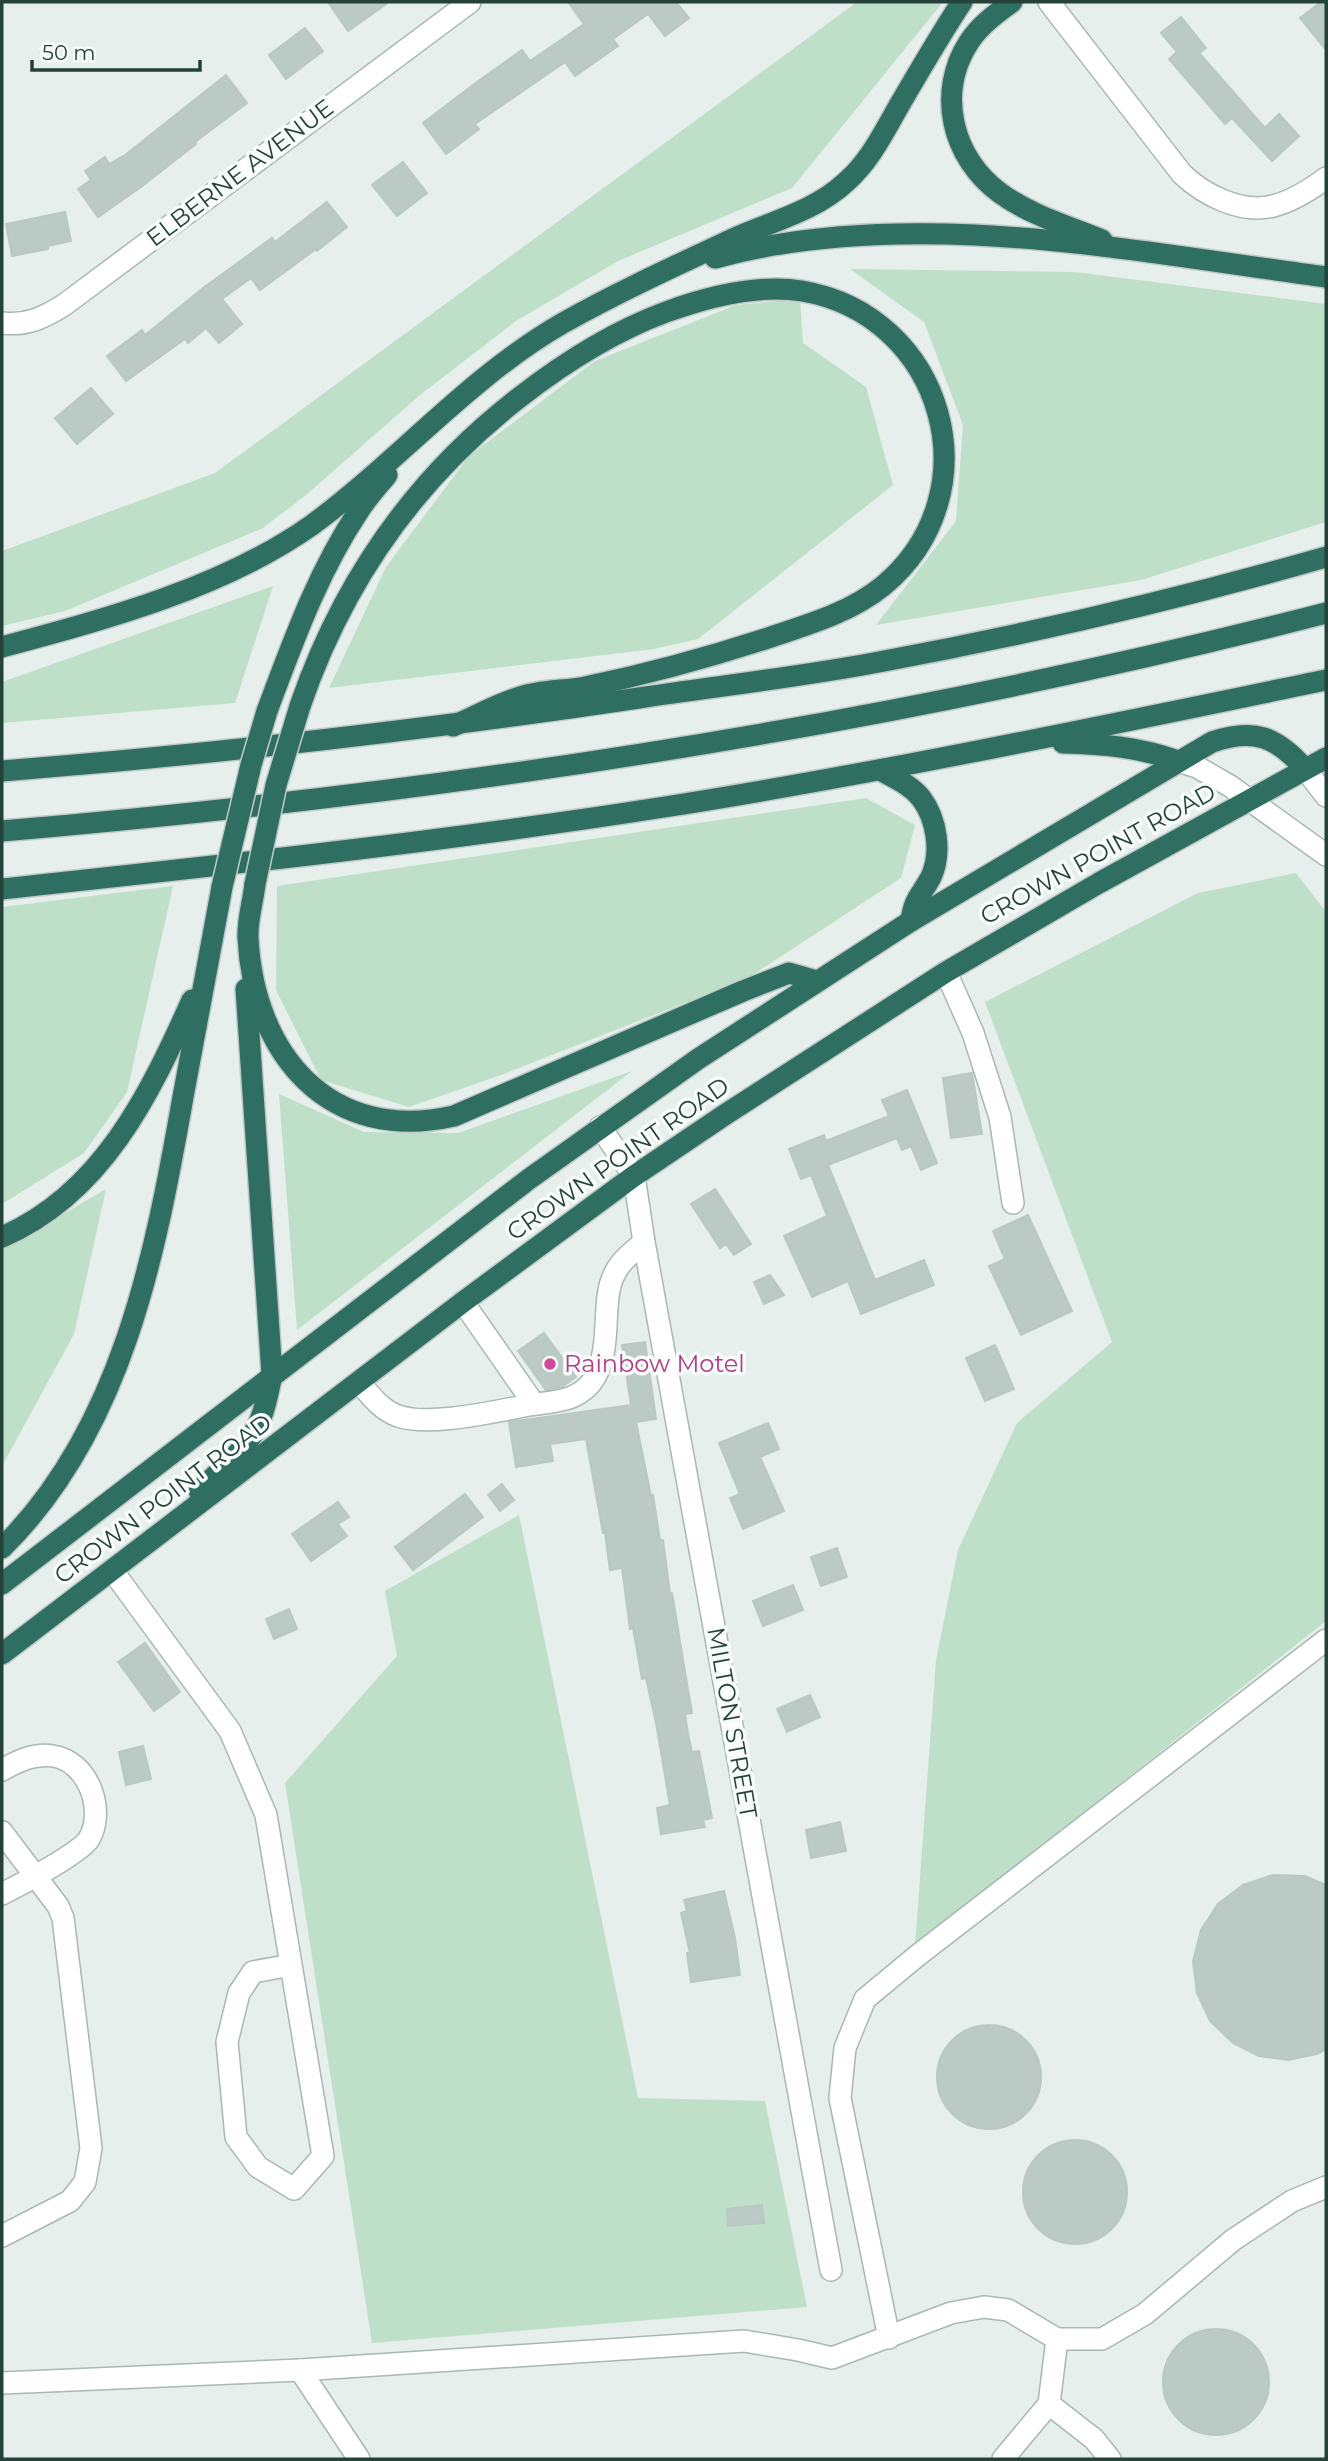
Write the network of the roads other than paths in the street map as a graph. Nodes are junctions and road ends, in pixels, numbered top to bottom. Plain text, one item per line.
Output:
1 (470, 2) edge
2 (962, 2) edge
3 (1012, 2) edge
4 (1049, 2) edge
5 (1326, 178) edge
6 (1130, 251) junction
7 (660, 275) junction
8 (1326, 277) edge
9 (2, 323) edge
10 (421, 433) junction
11 (1326, 557) edge
12 (1326, 613) edge
13 (2, 647) edge
14 (1326, 680) edge
15 (453, 726) junction
16 (1013, 744) junction
17 (1326, 758) edge
18 (1178, 761) junction
19 (1305, 769) junction
20 (880, 770) junction
21 (2, 771) edge
22 (1326, 796) edge
23 (1249, 800) junction
24 (2, 831) edge
25 (1326, 855) edge
26 (9, 889) edge
27 (911, 921) junction
28 (248, 935) junction
29 (206, 970) junction
30 (946, 972) junction
31 (817, 981) junction
32 (600, 1128) junction
33 (634, 1176) junction
34 (1013, 1203) dead end
35 (2, 1237) edge
36 (644, 1242) junction
37 (463, 1302) junction
38 (272, 1375) junction
39 (359, 1382) junction
40 (534, 1405) junction
41 (149, 1542) junction
42 (2, 1548) edge
43 (112, 1570) junction
44 (2, 1584) edge
45 (1326, 1640) edge
46 (2, 1654) edge
47 (2, 1770) edge
48 (2, 1832) edge
49 (34, 1877) junction
50 (2, 1894) edge
51 (291, 1965) junction
52 (1326, 2188) edge
53 (2, 2236) edge
54 (831, 2270) dead end
55 (889, 2338) junction
56 (1057, 2339) junction
57 (300, 2370) junction
58 (2, 2384) edge
59 (1049, 2404) junction
60 (359, 2459) edge
61 (1003, 2459) edge
62 (1110, 2459) edge

1 - 9 street, ELBERNE AVENUE
2 - 7 highway
3 - 6 highway
4 - 5 street
6 - 7 highway
6 - 8 highway
7 - 10 highway
10 - 13 highway
10 - 29 highway, bridge
11 - 15 highway
12 - 24 highway
14 - 16 highway
15 - 21 highway
15 - 28 highway, bridge
16 - 18 highway
16 - 20 highway
17 - 19 highway, CROWN POINT ROAD
18 - 19 highway
18 - 23 street
18 - 27 highway
19 - 22 street
19 - 23 highway, CROWN POINT ROAD
20 - 26 highway
20 - 27 highway
23 - 25 street
23 - 30 highway, CROWN POINT ROAD
27 - 31 highway
28 - 31 highway
28 - 38 highway
29 - 35 highway
29 - 42 highway
30 - 33 highway, CROWN POINT ROAD
30 - 34 street
31 - 32 highway
32 - 33 street
32 - 38 highway
33 - 36 street, MILTON STREET
33 - 37 highway, CROWN POINT ROAD
36 - 40 street
36 - 54 street, MILTON STREET
37 - 39 highway, CROWN POINT ROAD
37 - 40 street
38 - 41 highway
38 - 44 highway
39 - 40 street
39 - 41 highway, CROWN POINT ROAD
41 - 43 highway, CROWN POINT ROAD
43 - 46 highway, CROWN POINT ROAD
43 - 51 street
45 - 55 street
47 - 49 street
48 - 49 street
49 - 50 street
49 - 53 street
51 - 51 street
52 - 56 street
55 - 56 street
55 - 57 street
56 - 59 street
57 - 58 street
57 - 60 street
59 - 61 street
59 - 62 street

